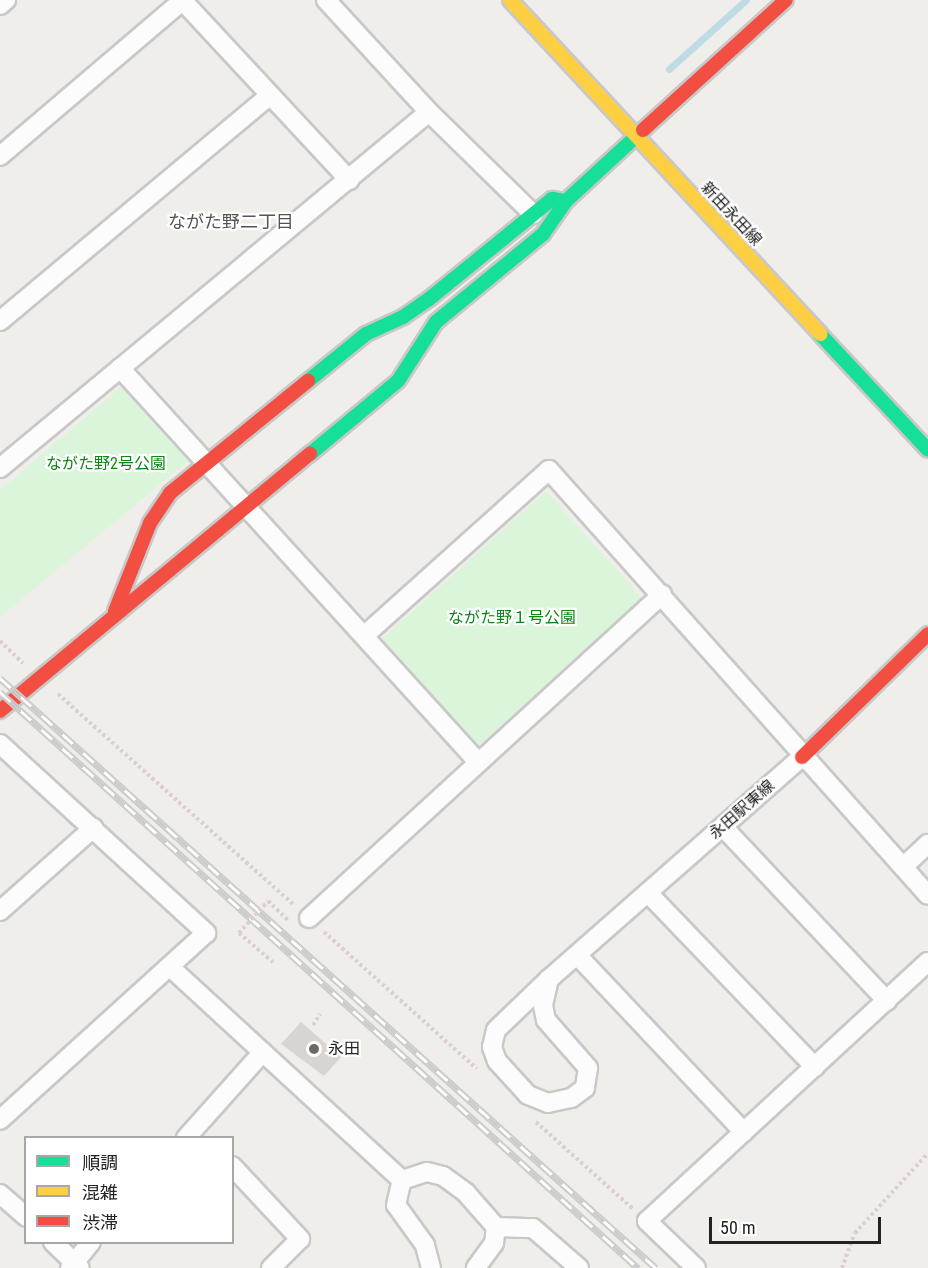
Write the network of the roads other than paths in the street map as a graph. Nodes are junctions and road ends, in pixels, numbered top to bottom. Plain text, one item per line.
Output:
1 (6, 0) edge
2 (182, 0) edge
3 (326, 0) edge
4 (510, 0) edge
5 (786, 0) edge
6 (0, 5) edge
7 (270, 95) junction
8 (429, 111) junction
9 (638, 137) junction
10 (0, 156) edge
11 (349, 180) junction
12 (566, 201) junction
13 (533, 214) junction
14 (0, 321) edge
15 (120, 368) junction
16 (928, 450) edge
17 (206, 461) junction
18 (0, 468) edge
19 (249, 506) junction
20 (662, 594) junction
21 (112, 618) junction
22 (928, 634) edge
23 (365, 635) junction
24 (0, 711) edge
25 (0, 744) edge
26 (802, 757) junction
27 (478, 762) junction
28 (723, 827) junction
29 (93, 828) junction
30 (928, 844) edge
31 (903, 867) junction
32 (648, 893) junction
33 (928, 895) edge
34 (0, 911) edge
35 (309, 918) road end
36 (577, 955) junction
37 (928, 962) edge
38 (170, 967) junction
39 (549, 979) junction
40 (887, 1001) junction
41 (263, 1052) junction
42 (815, 1066) junction
43 (0, 1120) edge
44 (744, 1132) junction
45 (196, 1134) edge
46 (234, 1168) edge
47 (402, 1179) junction
48 (0, 1194) edge
49 (24, 1216) edge
50 (496, 1227) junction
51 (55, 1244) edge
52 (90, 1244) edge
53 (74, 1266) edge
54 (271, 1268) edge
55 (431, 1268) edge
56 (476, 1268) edge
57 (579, 1268) edge
58 (696, 1268) edge

1 - 6 street
2 - 7 street
2 - 10 street
3 - 8 street
4 - 9 street, 新田永田線
5 - 9 street
7 - 11 street
7 - 14 street
8 - 11 street
8 - 13 street
9 - 12 street
9 - 16 street, 新田永田線
11 - 15 street
12 - 13 street
12 - 19 street
13 - 17 street
15 - 17 street
15 - 18 street
17 - 19 street
17 - 21 street
19 - 21 street
19 - 23 street
20 - 23 street
20 - 26 street
20 - 27 street
21 - 24 street
22 - 26 street, 永田駅東線
23 - 27 street
25 - 29 street
26 - 28 street, 永田駅東線
26 - 31 street
27 - 35 street
28 - 32 street, 永田駅東線
28 - 40 street
29 - 34 street
29 - 38 street
30 - 31 street
31 - 33 street
32 - 36 street, 永田駅東線
32 - 42 street
36 - 39 street, 永田駅東線
36 - 44 street
37 - 40 street
38 - 41 street
38 - 43 street
39 - 39 street, 永田駅東線
40 - 42 street
41 - 45 street
41 - 47 street
42 - 44 street
44 - 58 street
46 - 54 street
47 - 50 street
47 - 55 street
48 - 49 street
50 - 56 street
50 - 57 street
51 - 53 street
52 - 53 street

